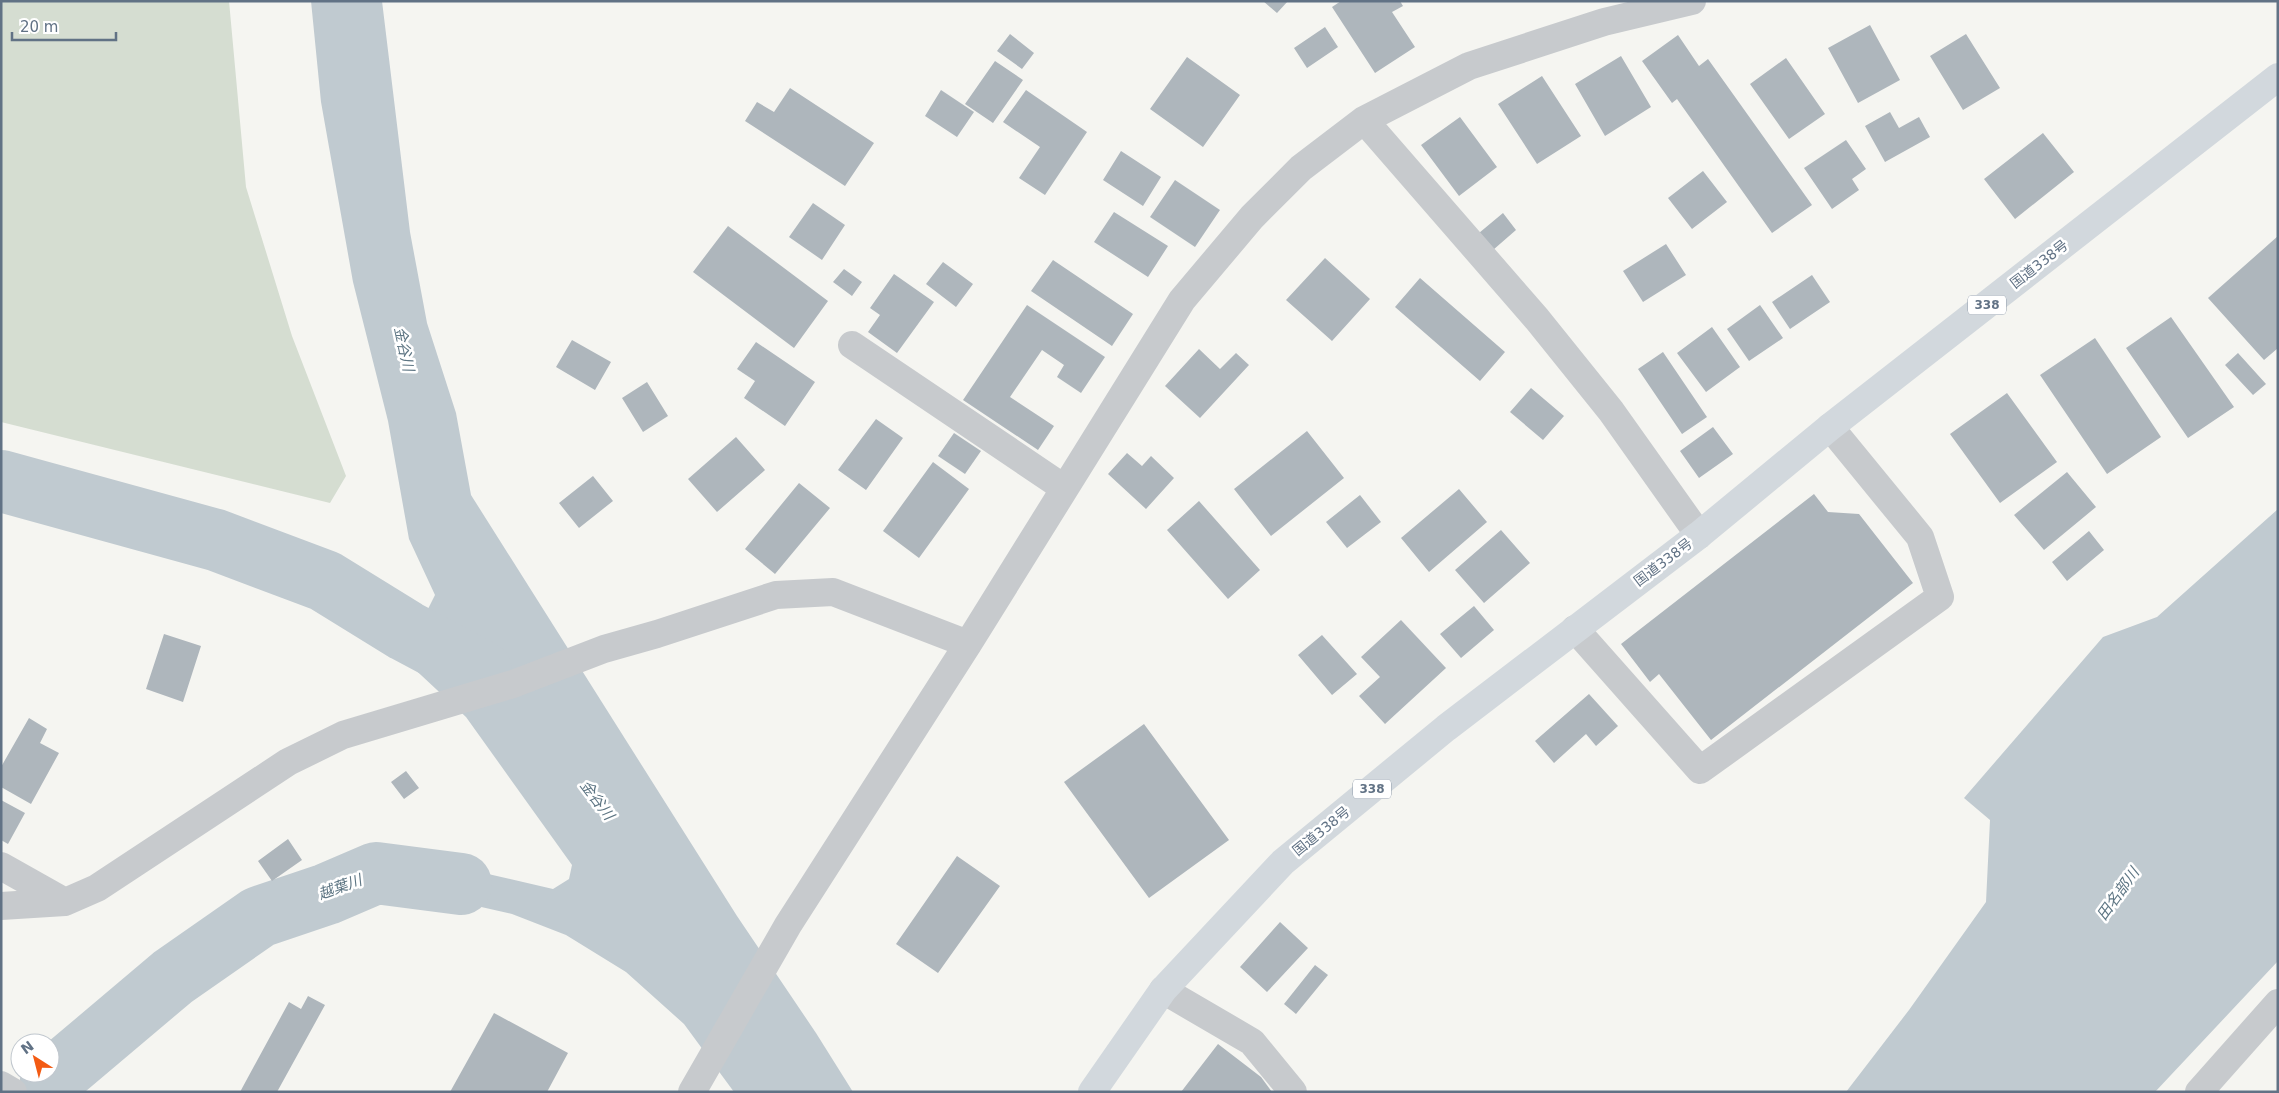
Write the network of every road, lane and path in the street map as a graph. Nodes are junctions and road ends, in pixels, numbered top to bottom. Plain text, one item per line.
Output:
1 (1692, 1) edge
2 (2278, 77) edge
3 (1364, 120) junction
4 (852, 345) dead end
5 (1830, 427) junction
6 (1064, 488) junction
7 (1699, 535) junction
8 (1574, 629) junction
9 (968, 644) junction
10 (1, 866) edge
11 (65, 902) junction
12 (1, 906) edge
13 (1163, 990) junction
14 (2278, 1003) edge
15 (697, 1082) edge
16 (1, 1085) edge
17 (13, 1092) edge
18 (1092, 1092) edge
19 (1293, 1092) edge
20 (2199, 1092) edge

1 - 3 street
2 - 5 highway, 国道338号 / 338
3 - 6 street
3 - 7 street
4 - 6 street
5 - 7 highway, 国道338号 / 338
5 - 8 street
6 - 9 street
7 - 8 highway, 国道338号 / 338
8 - 13 highway, 国道338号 / 338
9 - 11 street
9 - 15 street
10 - 11 street
11 - 12 street
13 - 18 highway, 国道338号 / 338
13 - 19 street
14 - 20 street
16 - 17 street

